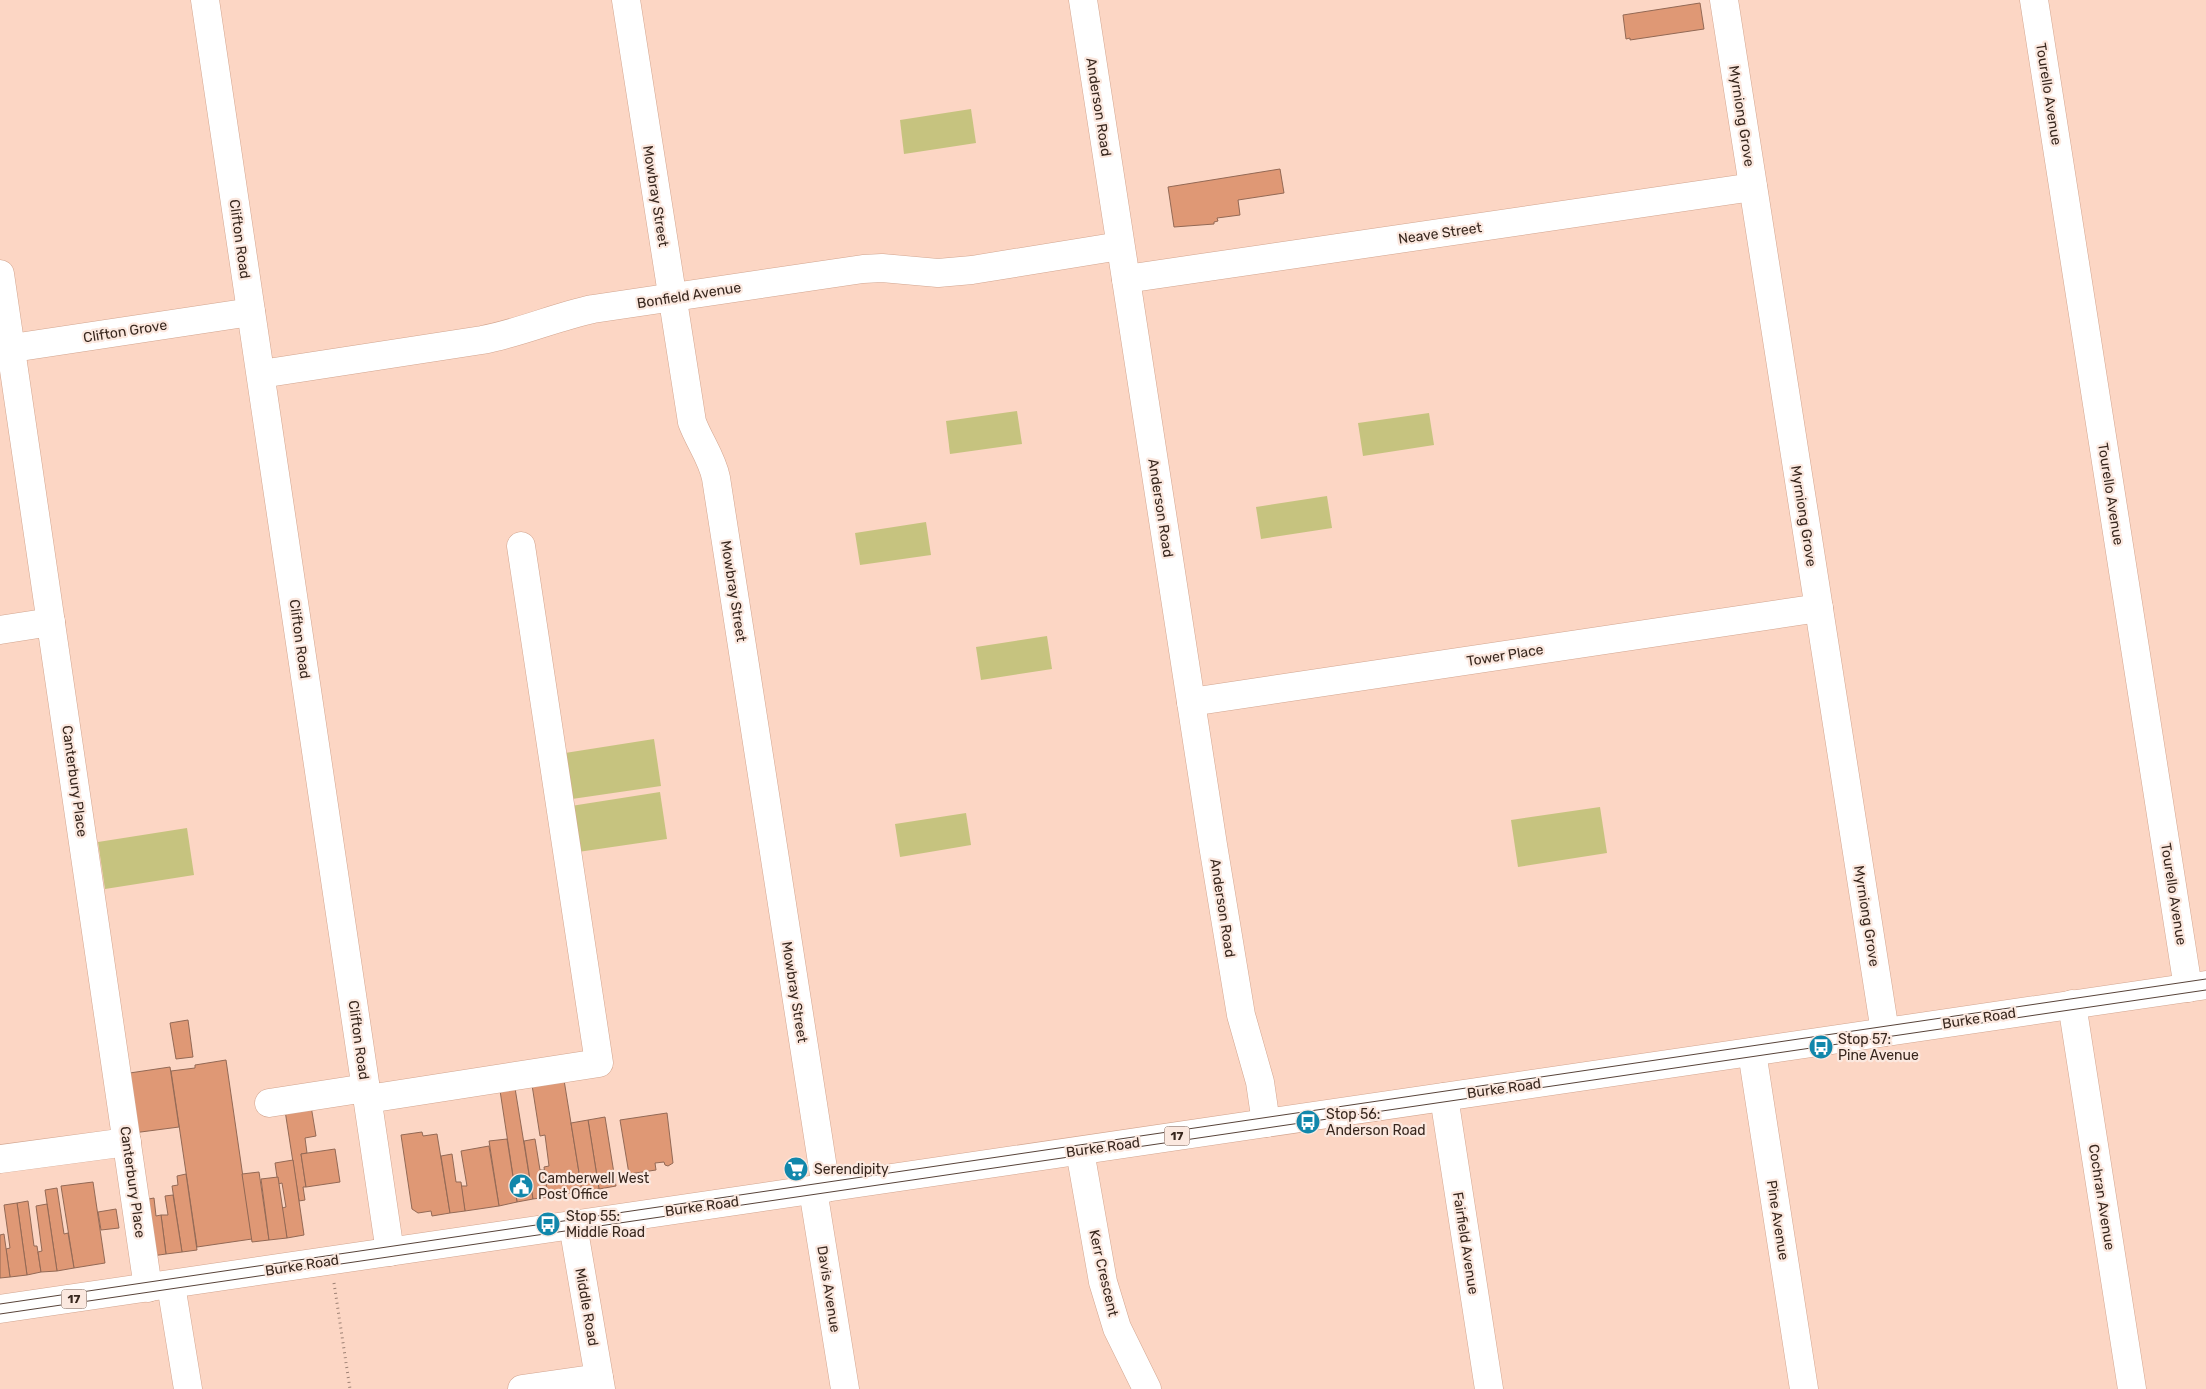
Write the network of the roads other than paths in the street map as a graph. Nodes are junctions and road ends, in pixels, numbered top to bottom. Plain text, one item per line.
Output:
1 (626, 0) edge
2 (1083, 0) edge
3 (1724, 0) edge
4 (2034, 0) edge
5 (206, 13) edge
6 (1753, 186) junction
7 (1120, 246) junction
8 (0, 274) edge
9 (1126, 279) junction
10 (672, 298) junction
11 (251, 312) junction
12 (6, 349) edge
13 (261, 374) junction
14 (521, 546) dead end
15 (1819, 608) junction
16 (51, 622) junction
17 (0, 630) edge
18 (1191, 702) junction
19 (2197, 986) edge
20 (2072, 1004) junction
21 (1885, 1032) junction
22 (1752, 1052) junction
23 (367, 1094) junction
24 (1444, 1097) junction
25 (269, 1103) dead end
26 (1258, 1124) junction
27 (128, 1142) junction
28 (1080, 1151) junction
29 (0, 1160) edge
30 (819, 1189) junction
31 (573, 1225) junction
32 (390, 1252) junction
33 (160, 1286) junction
34 (0, 1309) edge
35 (600, 1383) edge
36 (188, 1389) edge
37 (522, 1389) edge
38 (845, 1389) edge
39 (1147, 1389) edge
40 (1489, 1389) edge
41 (1804, 1389) edge
42 (2132, 1389) edge

1 - 10 street, Mowbray Street
2 - 7 street, Anderson Road
3 - 6 street, Myrniong Grove
4 - 19 street, Tourello Avenue
5 - 11 street, Clifton Road
6 - 9 street, Neave Street
6 - 15 street, Myrniong Grove
7 - 9 street, Anderson Road
7 - 10 street, Bonfield Avenue
8 - 12 street, Canterbury Place
9 - 18 street, Anderson Road
10 - 13 street, Bonfield Avenue
10 - 30 street, Mowbray Street
11 - 12 street, Clifton Grove
11 - 13 street, Clifton Road
12 - 16 street, Canterbury Place
13 - 23 street, Clifton Road
14 - 23 street
15 - 18 street, Tower Place
15 - 21 street, Myrniong Grove
16 - 17 street
16 - 27 street, Canterbury Place
18 - 26 street, Anderson Road
19 - 20 street, Burke Road / 17
20 - 21 street, Burke Road / 17
20 - 42 street, Cochran Avenue
21 - 22 street, Burke Road / 17
22 - 24 street, Burke Road / 17
22 - 41 street, Pine Avenue
23 - 25 street
23 - 32 street, Clifton Road
24 - 26 street, Burke Road / 17
24 - 40 street, Fairfield Avenue
26 - 28 street, Burke Road / 17
27 - 29 street
27 - 33 street, Canterbury Place
28 - 30 street, Burke Road / 17
28 - 39 street, Kerr Crescent
30 - 31 street, Burke Road / 17
30 - 38 street, Davis Avenue
31 - 32 street, Burke Road / 17
31 - 35 street, Middle Road
32 - 33 street, Burke Road / 17
33 - 34 street, Burke Road / 17
33 - 36 street, Canterbury Place
35 - 37 street

